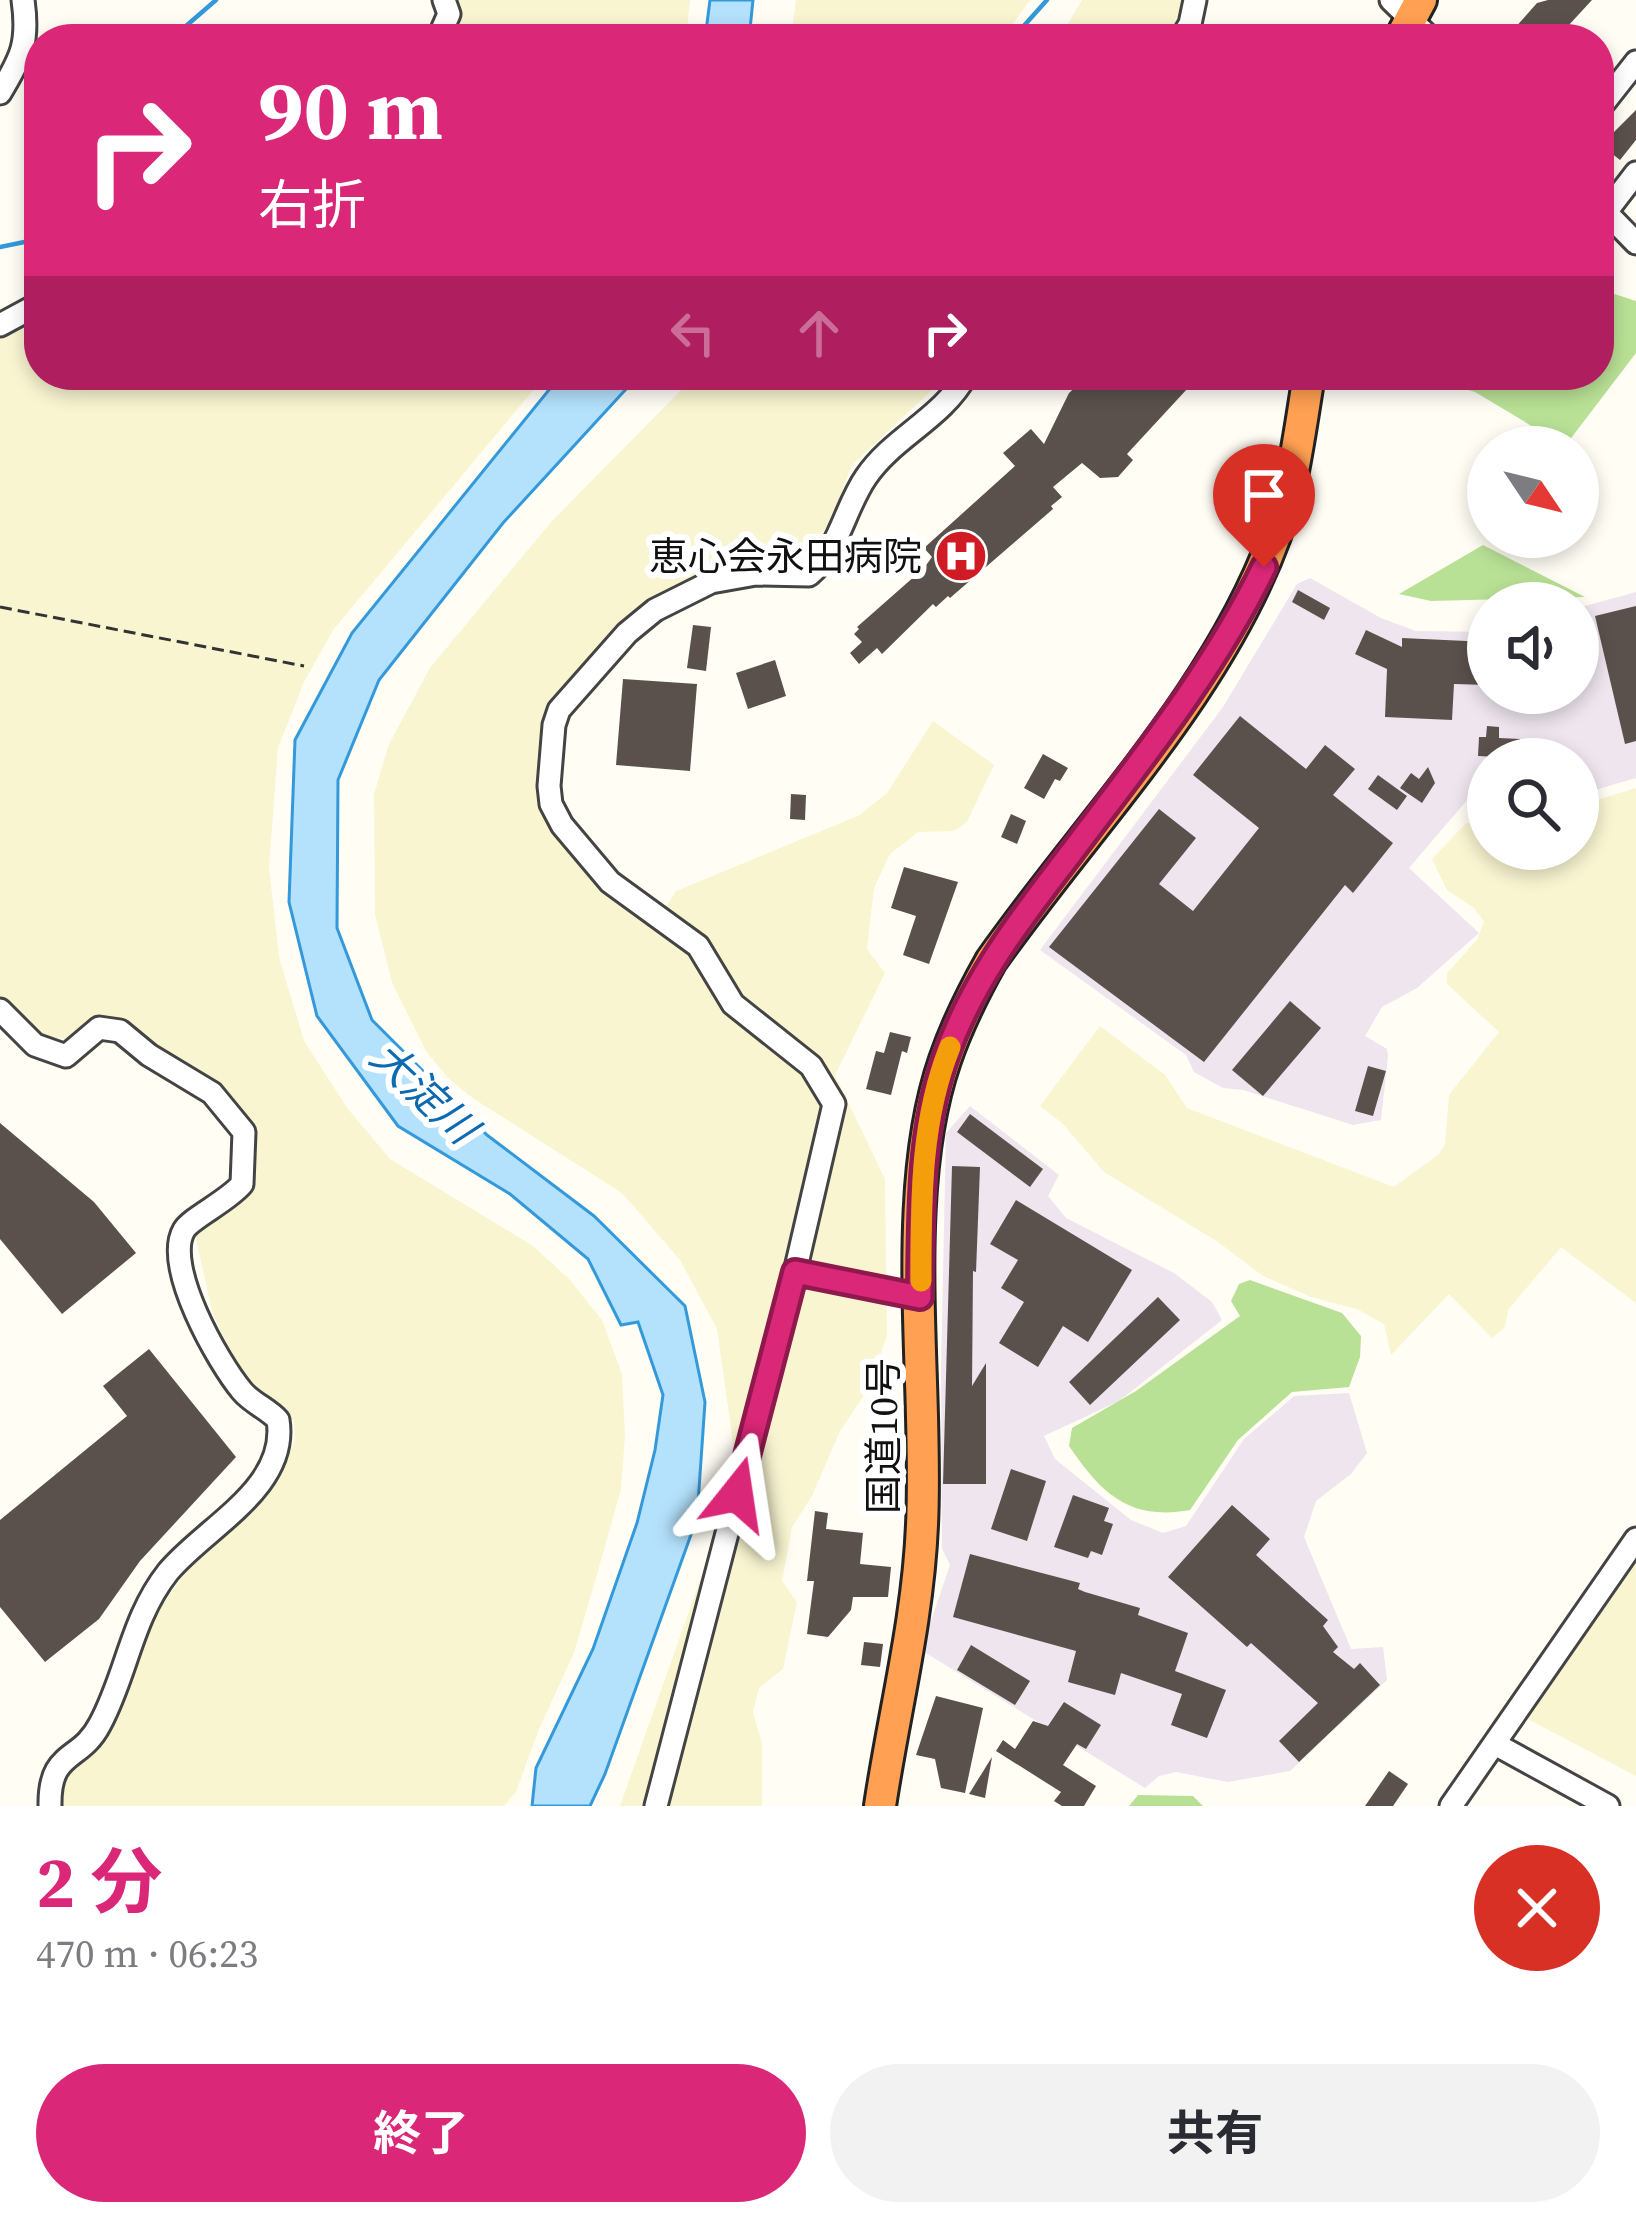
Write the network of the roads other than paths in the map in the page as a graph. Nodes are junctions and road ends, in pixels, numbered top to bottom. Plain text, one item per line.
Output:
1 (24, 46) edge
2 (1636, 62) edge
3 (1614, 91) edge
4 (0, 93) edge
5 (1636, 173) edge
6 (1614, 196) edge
7 (1614, 220) edge
8 (1636, 243) edge
9 (954, 390) edge
10 (1307, 390) edge
11 (0, 1010) edge
12 (795, 1272) junction
13 (920, 1297) junction
14 (1636, 1539) edge
15 (1495, 1744) junction
16 (50, 1806) edge
17 (656, 1806) edge
18 (880, 1806) edge
19 (1451, 1806) edge
20 (1608, 1806) edge

1 - 4 street
2 - 3 street
5 - 6 street
7 - 8 street
9 - 12 street
10 - 13 highway, 国道10号
11 - 16 street
12 - 13 street
12 - 17 street
13 - 18 highway, 国道10号
14 - 15 street
15 - 19 street
15 - 20 street

